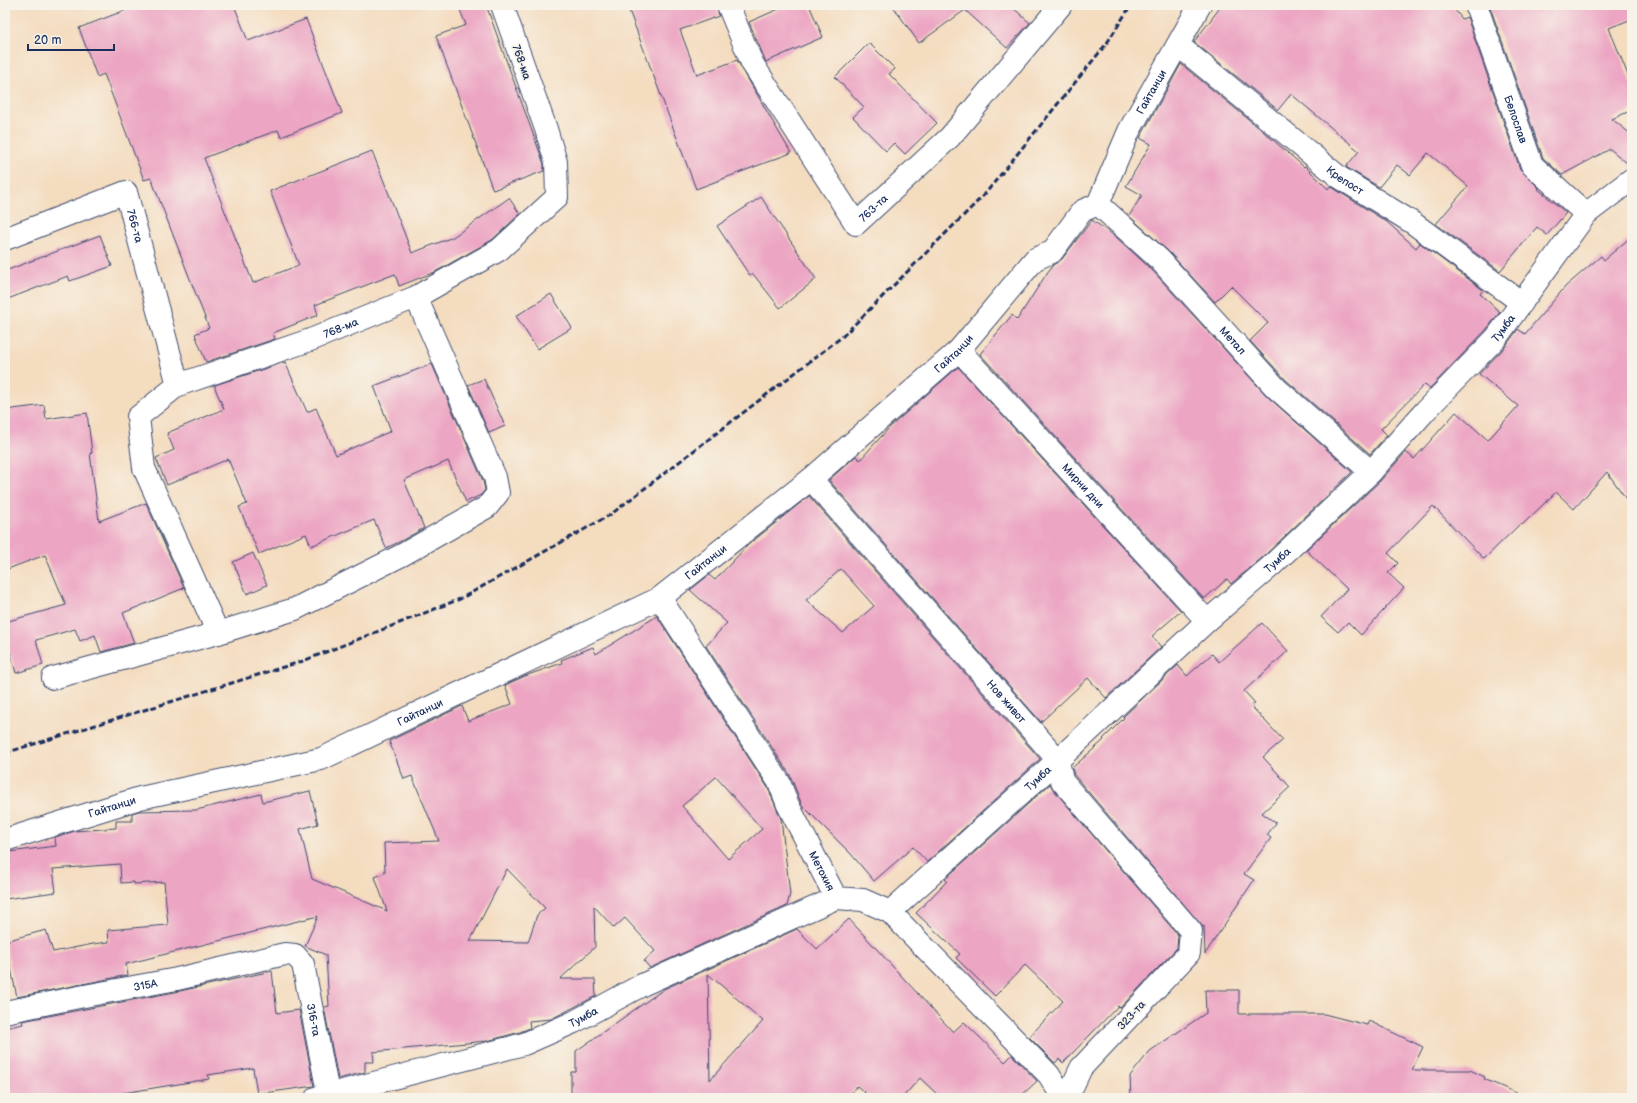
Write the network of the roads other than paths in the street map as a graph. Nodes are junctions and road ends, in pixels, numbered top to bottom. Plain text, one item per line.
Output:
1 (502, 5) edge
2 (728, 5) edge
3 (1061, 5) edge
4 (1200, 5) edge
5 (1476, 5) edge
6 (1178, 45) junction
7 (1632, 179) edge
8 (1098, 204) junction
9 (1586, 214) junction
10 (5, 238) edge
11 (416, 296) junction
12 (1522, 303) junction
13 (959, 350) junction
14 (178, 385) junction
15 (1371, 472) junction
16 (811, 479) junction
17 (660, 598) junction
18 (1207, 621) junction
19 (218, 633) junction
20 (53, 678) dead end
21 (1058, 760) junction
22 (5, 840) edge
23 (836, 898) junction
24 (890, 912) junction
25 (285, 954) joint
26 (5, 1012) edge
27 (325, 1097) edge
28 (1063, 1098) edge
29 (1067, 1098) edge

1 - 11 street, 768-ма
2 - 3 street, 763-та
4 - 6 street, Гайтанци
5 - 9 street, Белослав
6 - 8 street, Гайтанци
6 - 12 street, Крепост
7 - 9 street, Тумба
8 - 13 street, Гайтанци
8 - 15 street, Метал
9 - 12 street, Тумба
10 - 14 street, 766-та
11 - 14 street, 768-ма
11 - 19 street
12 - 15 street, Тумба
13 - 16 street, Гайтанци
13 - 18 street, Мирни дни
14 - 19 street, 768-ма
15 - 18 street, Тумба
16 - 17 street, Гайтанци
16 - 21 street, Нов живот
17 - 22 street, Гайтанци
17 - 23 street, Метохия
18 - 21 street, Тумба
19 - 20 street
21 - 24 street, Тумба
21 - 29 street, 323-та
23 - 24 street, Метохия
23 - 27 street, Тумба
24 - 28 street, Метохия
25 - 26 street, 315А
25 - 27 street, 316-та

